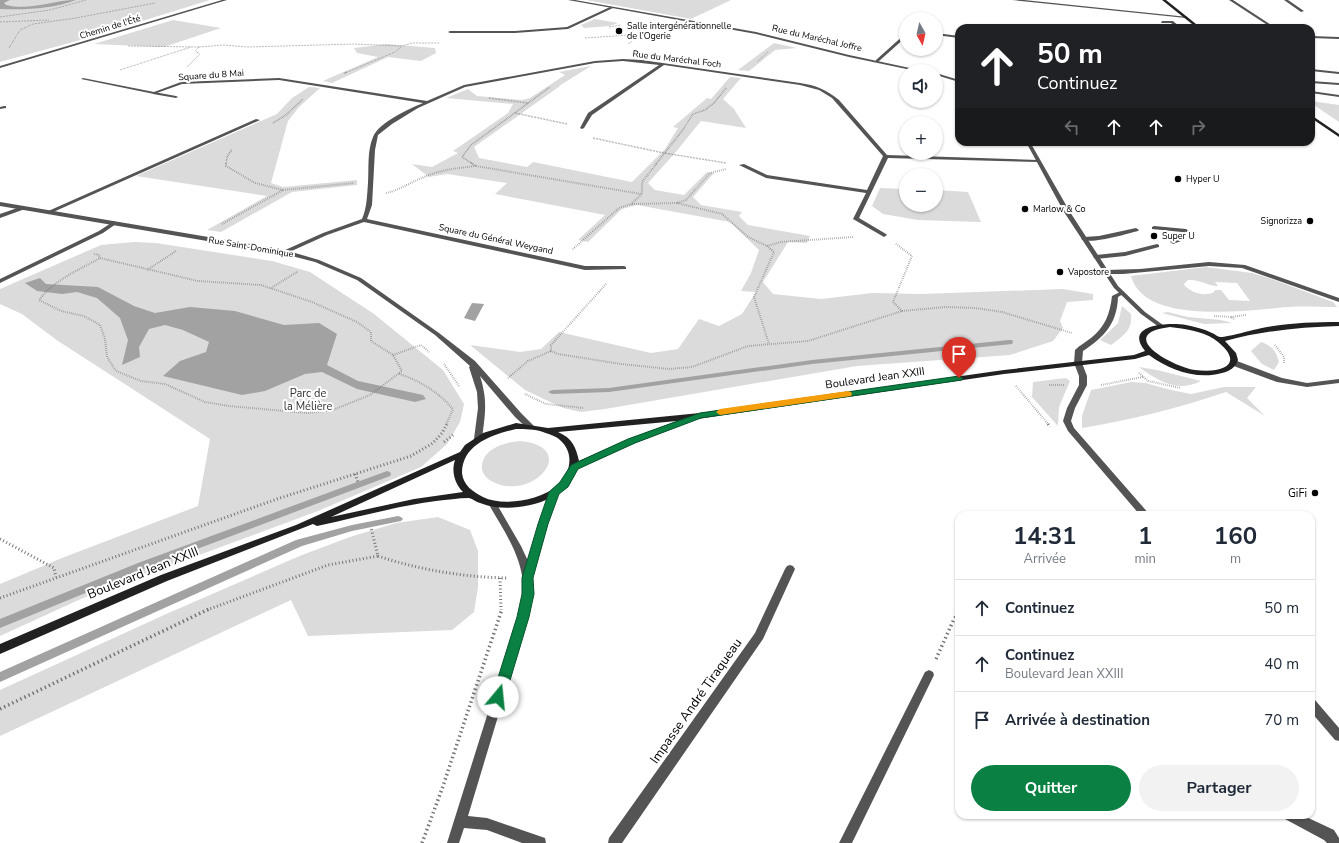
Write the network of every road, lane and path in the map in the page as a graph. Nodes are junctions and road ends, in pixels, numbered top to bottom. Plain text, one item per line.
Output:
1 (86, 0) edge
2 (225, 0) edge
3 (570, 0) edge
4 (1014, 0) edge
5 (1164, 0) edge
6 (1231, 0) edge
7 (1286, 0) edge
8 (162, 2) dead end
9 (611, 8) junction
10 (1302, 11) dead end
11 (0, 17) edge
12 (1186, 18) junction
13 (55, 20) junction
14 (0, 22) edge
15 (1162, 22) dead end
16 (1174, 24) edge
17 (1194, 24) edge
18 (1268, 24) edge
19 (621, 25) dead end
20 (606, 28) dead end
21 (650, 30) dead end
22 (450, 32) dead end
23 (943, 35) edge
24 (955, 36) edge
25 (1315, 37) edge
26 (581, 38) dead end
27 (1329, 38) junction
28 (1339, 38) edge
29 (899, 41) edge
30 (1315, 41) edge
31 (442, 43) dead end
32 (124, 46) dead end
33 (402, 46) junction
34 (193, 47) junction
35 (199, 47) junction
36 (770, 50) dead end
37 (5, 51) dead end
38 (877, 61) junction
39 (663, 64) junction
40 (899, 66) edge
41 (0, 67) edge
42 (567, 67) junction
43 (1315, 71) edge
44 (275, 73) dead end
45 (1339, 73) edge
46 (737, 75) junction
47 (943, 76) edge
48 (83, 79) dead end
49 (270, 79) junction
50 (89, 80) junction
51 (955, 80) edge
52 (1315, 82) edge
53 (181, 83) junction
54 (1339, 84) edge
55 (320, 85) junction
56 (154, 93) junction
57 (1315, 93) edge
58 (1339, 96) edge
59 (176, 97) dead end
60 (428, 102) junction
61 (514, 113) junction
62 (1315, 119) edge
63 (258, 120) dead end
64 (269, 125) dead end
65 (582, 128) junction
66 (1339, 136) edge
67 (234, 146) dead end
68 (1030, 146) edge
69 (664, 153) junction
70 (886, 156) junction
71 (1038, 161) junction
72 (742, 165) junction
73 (476, 166) junction
74 (371, 181) junction
75 (283, 190) junction
76 (868, 192) junction
77 (642, 194) junction
78 (370, 195) junction
79 (677, 203) junction
80 (0, 204) edge
81 (631, 204) junction
82 (23, 208) junction
83 (49, 212) junction
84 (0, 216) edge
85 (364, 220) junction
86 (114, 223) junction
87 (1154, 228) dead end
88 (1136, 230) dead end
89 (884, 235) junction
90 (197, 237) junction
91 (1084, 239) junction
92 (1173, 242) dead end
93 (767, 246) junction
94 (1157, 246) dead end
95 (285, 252) junction
96 (1096, 257) junction
97 (100, 258) dead end
98 (317, 261) junction
99 (559, 262) junction
100 (624, 268) joint
101 (147, 270) junction
102 (1106, 272) junction
103 (0, 281) edge
104 (58, 283) dead end
105 (271, 288) junction
106 (1122, 294) junction
107 (1339, 300) edge
108 (902, 311) junction
109 (1210, 316) dead end
110 (1231, 317) dead end
111 (1339, 324) edge
112 (1161, 326) junction
113 (1219, 340) junction
114 (1093, 341) junction
115 (769, 344) junction
116 (551, 351) junction
117 (1150, 352) junction
118 (432, 353) dead end
119 (393, 355) junction
120 (442, 362) dead end
121 (472, 363) junction
122 (1234, 363) junction
123 (1078, 364) junction
124 (399, 374) junction
125 (1339, 381) edge
126 (495, 389) junction
127 (481, 392) junction
128 (522, 392) dead end
129 (590, 409) dead end
130 (700, 416) junction
131 (530, 426) junction
132 (550, 430) junction
133 (454, 434) dead end
134 (478, 439) junction
135 (443, 443) dead end
136 (462, 454) junction
137 (574, 467) junction
138 (554, 492) junction
139 (472, 495) junction
140 (492, 504) junction
141 (1143, 511) edge
142 (299, 527) junction
143 (371, 528) dead end
144 (0, 539) edge
145 (378, 556) junction
146 (790, 569) dead end
147 (56, 577) junction
148 (500, 578) junction
149 (528, 578) junction
150 (0, 598) edge
151 (955, 618) edge
152 (0, 649) edge
153 (929, 675) joint
154 (0, 709) edge
155 (1315, 709) edge
156 (1339, 736) edge
157 (1297, 819) edge
158 (460, 821) junction
159 (422, 843) edge
160 (453, 843) edge
161 (540, 843) edge
162 (614, 843) edge
163 (845, 843) edge
164 (1335, 843) edge

1 - 11 path
2 - 41 street, Chemin de l'Été
3 - 9 street, Rue du Maréchal Joffre
4 - 12 street
5 - 12 main road
6 - 18 street
7 - 10 street
8 - 13 path
9 - 22 street
9 - 38 street, Rue du Maréchal Joffre
12 - 17 main road
13 - 14 path
13 - 37 path
15 - 16 street
19 - 20 path
21 - 26 path
23 - 24 street
25 - 27 street
27 - 28 street
27 - 30 street
29 - 38 street
31 - 33 path
32 - 34 path
33 - 35 path
33 - 55 path
34 - 35 path
34 - 50 path
35 - 53 path
36 - 46 path
38 - 40 street, Rue du Maréchal Joffre
39 - 42 street, Rue du Maréchal Foch
39 - 46 street, Rue du Maréchal Foch
39 - 65 street
42 - 60 street, Rue du Maréchal Foch
42 - 61 path
43 - 45 street
44 - 49 street
46 - 69 path
46 - 70 street, Rue du Maréchal Foch
47 - 51 street
48 - 50 street
49 - 53 street, Square du 8 Mai
49 - 55 street, Square du 8 Mai
50 - 56 street
52 - 54 street
53 - 56 street, Square du 8 Mai
55 - 60 street, Square du 8 Mai
55 - 64 path
56 - 59 street
57 - 58 street
60 - 74 street, Rue du Maréchal Foch
61 - 65 path
61 - 73 path
62 - 66 main road
63 - 83 street
65 - 69 path
67 - 75 path
68 - 71 street
69 - 72 path
69 - 77 path
70 - 71 street
70 - 76 street
71 - 91 street
72 - 76 street
72 - 79 path
73 - 77 path
73 - 78 path
74 - 75 path
74 - 78 street, Rue du Maréchal Foch
75 - 90 path
76 - 89 street
77 - 81 path
78 - 85 street, Rue du Maréchal Foch
79 - 81 path
79 - 93 path
80 - 82 street, Rue Saint-Dominique
81 - 99 path
82 - 83 street, Rue Saint-Dominique
82 - 84 street
83 - 86 street, Rue Saint-Dominique
85 - 95 street
85 - 99 street, Square du Général Weygand
86 - 90 street, Rue Saint-Dominique
86 - 103 street
87 - 92 street
88 - 91 street
89 - 93 path
89 - 108 path
90 - 95 street, Rue Saint-Dominique
90 - 101 path
91 - 96 street
93 - 115 path
94 - 96 street
95 - 98 street, Rue Saint-Dominique
96 - 102 street
97 - 101 path
98 - 105 path
98 - 121 street, Rue Saint-Dominique
99 - 100 street, Square du Général Weygand
100 - 116 path
101 - 105 path
102 - 106 street
102 - 107 street
104 - 124 path
105 - 119 path
106 - 112 street
106 - 114 street
108 - 114 path
108 - 115 path
109 - 110 path
111 - 113 main road
112 - 113 main road
112 - 117 main road
113 - 122 main road
114 - 123 street
115 - 116 path
116 - 126 path
117 - 122 main road
117 - 123 main road, Boulevard Jean XXIII
118 - 119 path
119 - 124 path
120 - 127 path
121 - 126 street, Rue Saint-Dominique
121 - 127 street
122 - 125 street
123 - 130 main road, Boulevard Jean XXIII
123 - 141 street
124 - 147 path
126 - 131 street, Rue Saint-Dominique
127 - 134 street
128 - 129 path
130 - 132 main road
130 - 137 main road
131 - 132 main road
131 - 134 main road
132 - 137 main road
133 - 135 path
134 - 136 main road
136 - 139 main road
136 - 142 main road
137 - 138 main road
138 - 140 main road
138 - 149 street
139 - 140 main road
139 - 142 main road
140 - 149 street
142 - 152 main road, Boulevard Jean XXIII
143 - 145 path
144 - 147 path
145 - 148 path
145 - 154 path
146 - 162 street, Impasse André Tiraqueau
147 - 150 path
148 - 149 path
148 - 159 path
149 - 158 street
151 - 153 path
153 - 163 street
155 - 156 street
157 - 164 street
158 - 160 street
158 - 161 street

